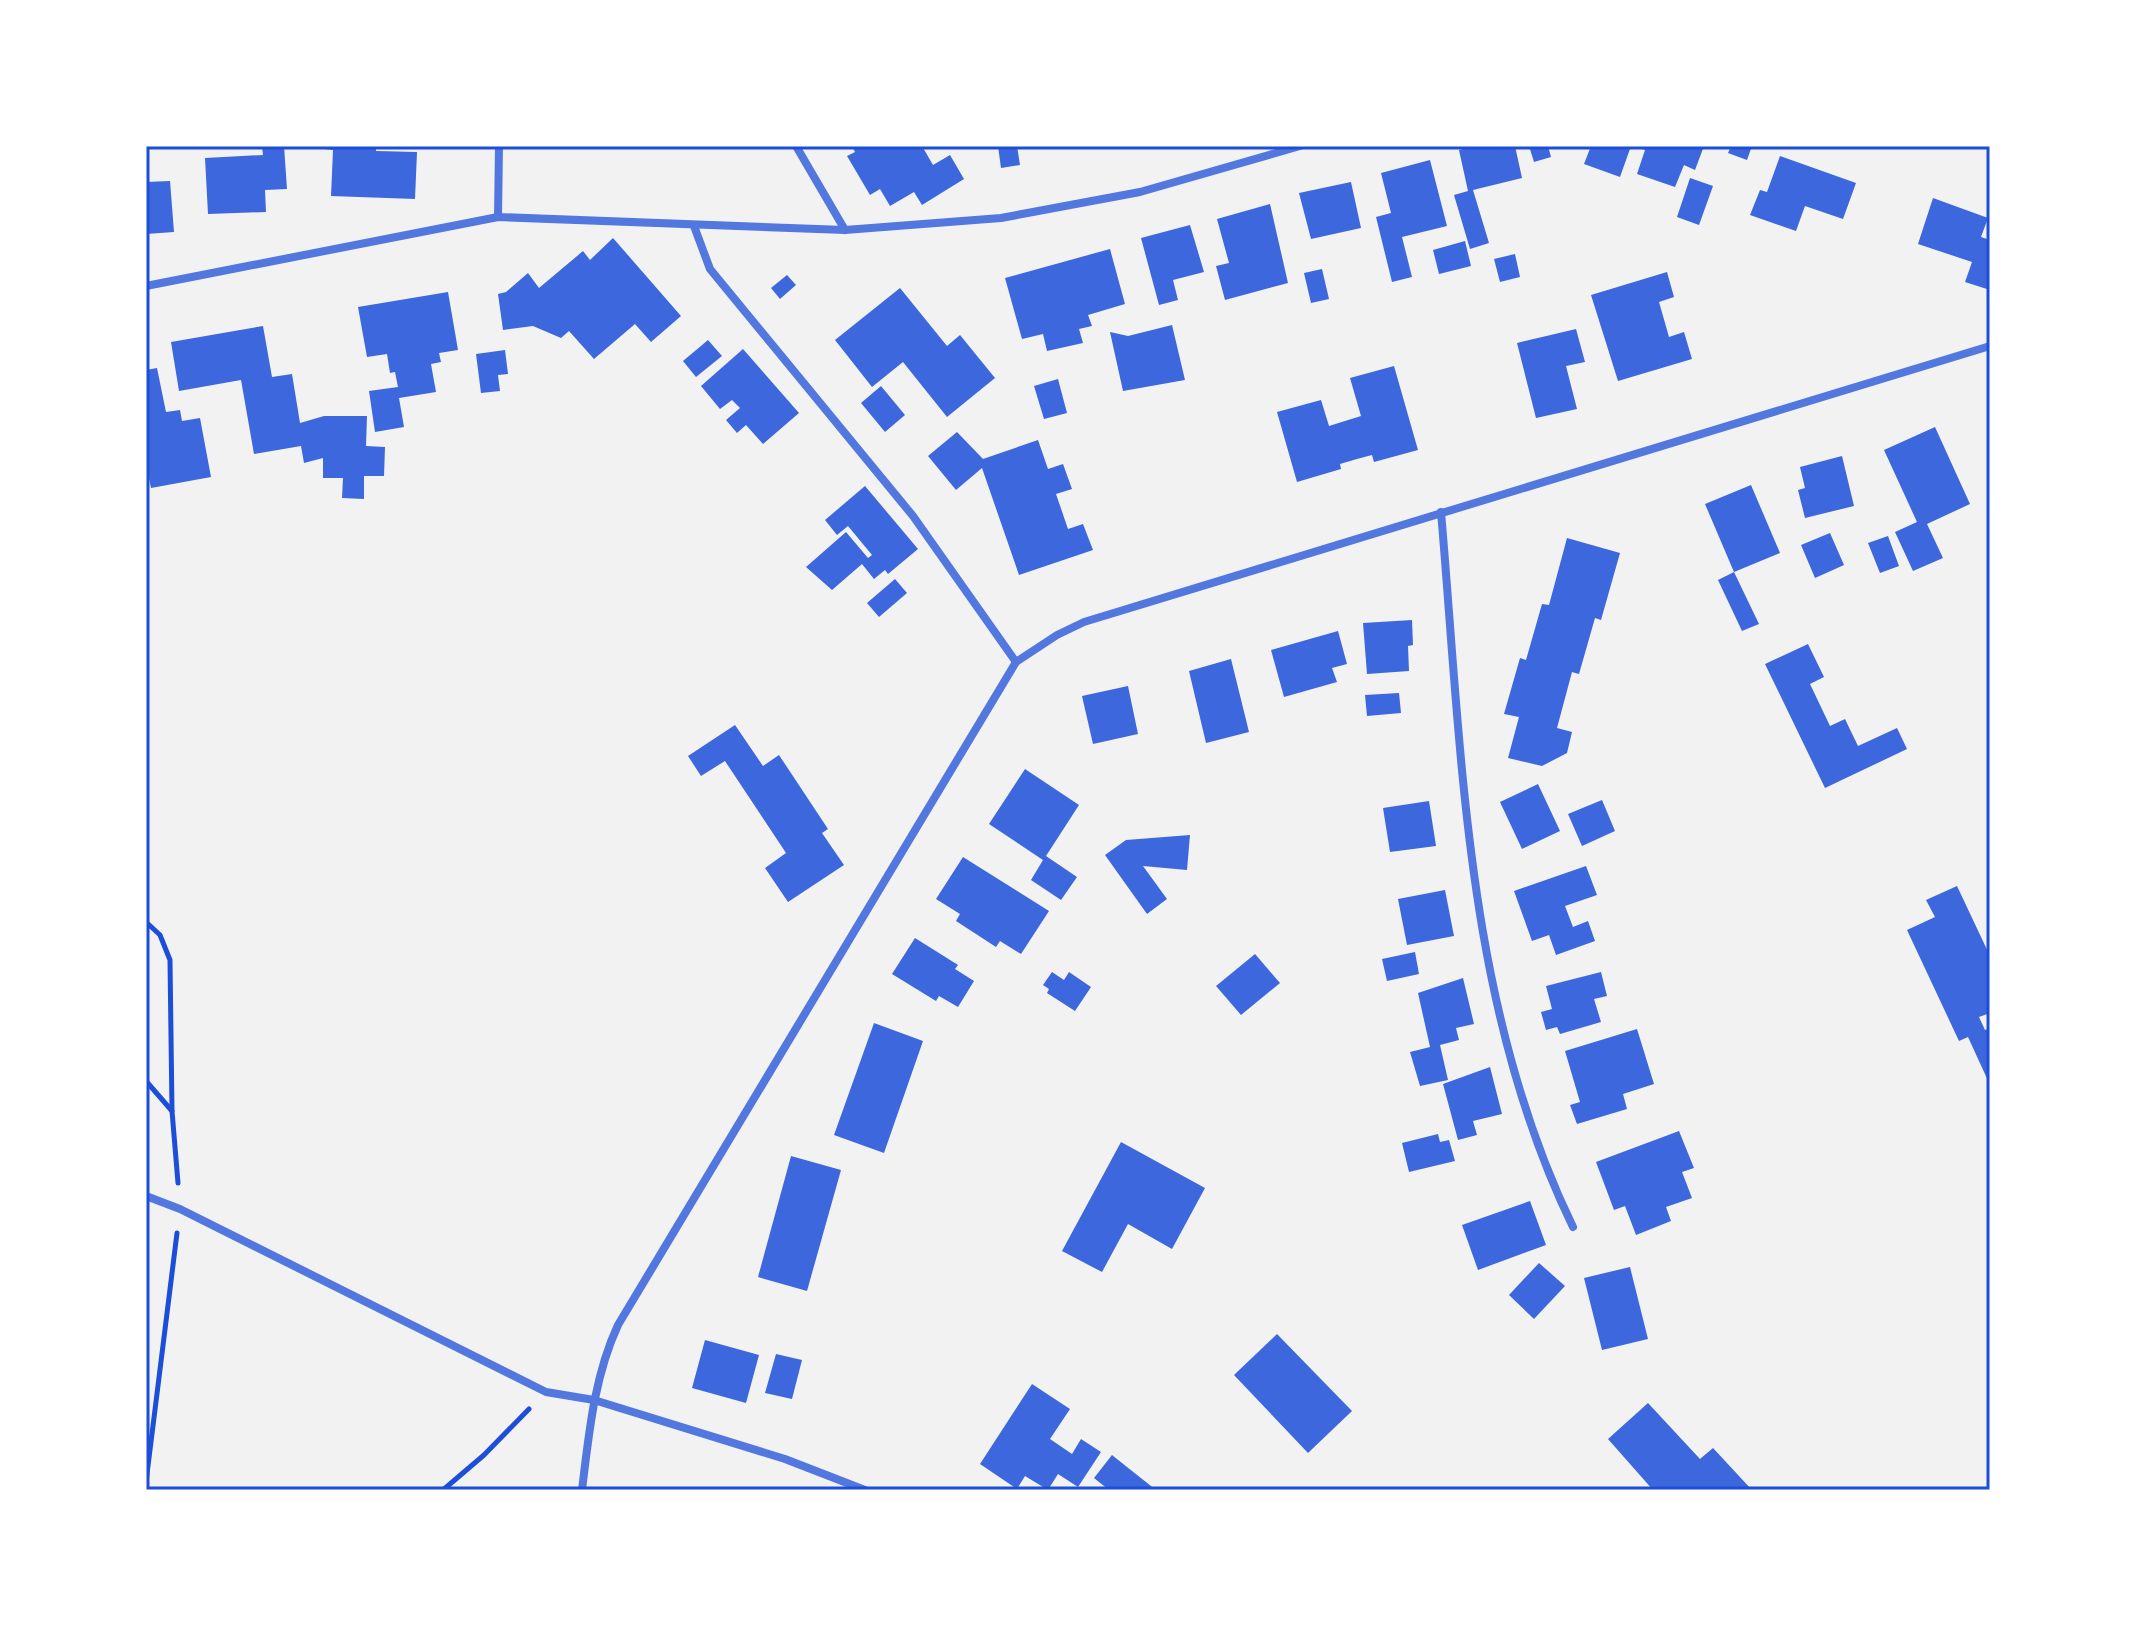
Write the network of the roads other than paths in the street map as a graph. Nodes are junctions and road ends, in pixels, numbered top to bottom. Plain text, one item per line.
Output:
1 (499, 146) edge
2 (796, 146) edge
3 (1300, 146) edge
4 (498, 217) junction
5 (694, 226) junction
6 (845, 230) junction
7 (146, 286) edge
8 (1990, 346) edge
9 (1441, 512) junction
10 (1016, 662) junction
11 (146, 1196) edge
12 (1573, 1227) dead end
13 (594, 1400) junction
14 (582, 1490) edge
15 (865, 1490) edge

1 - 4 street
2 - 6 street
3 - 6 street
4 - 5 street
4 - 7 street
5 - 6 street
5 - 10 street
8 - 9 street
9 - 10 street
9 - 12 street
10 - 13 street
11 - 13 street
13 - 14 street
13 - 15 street

